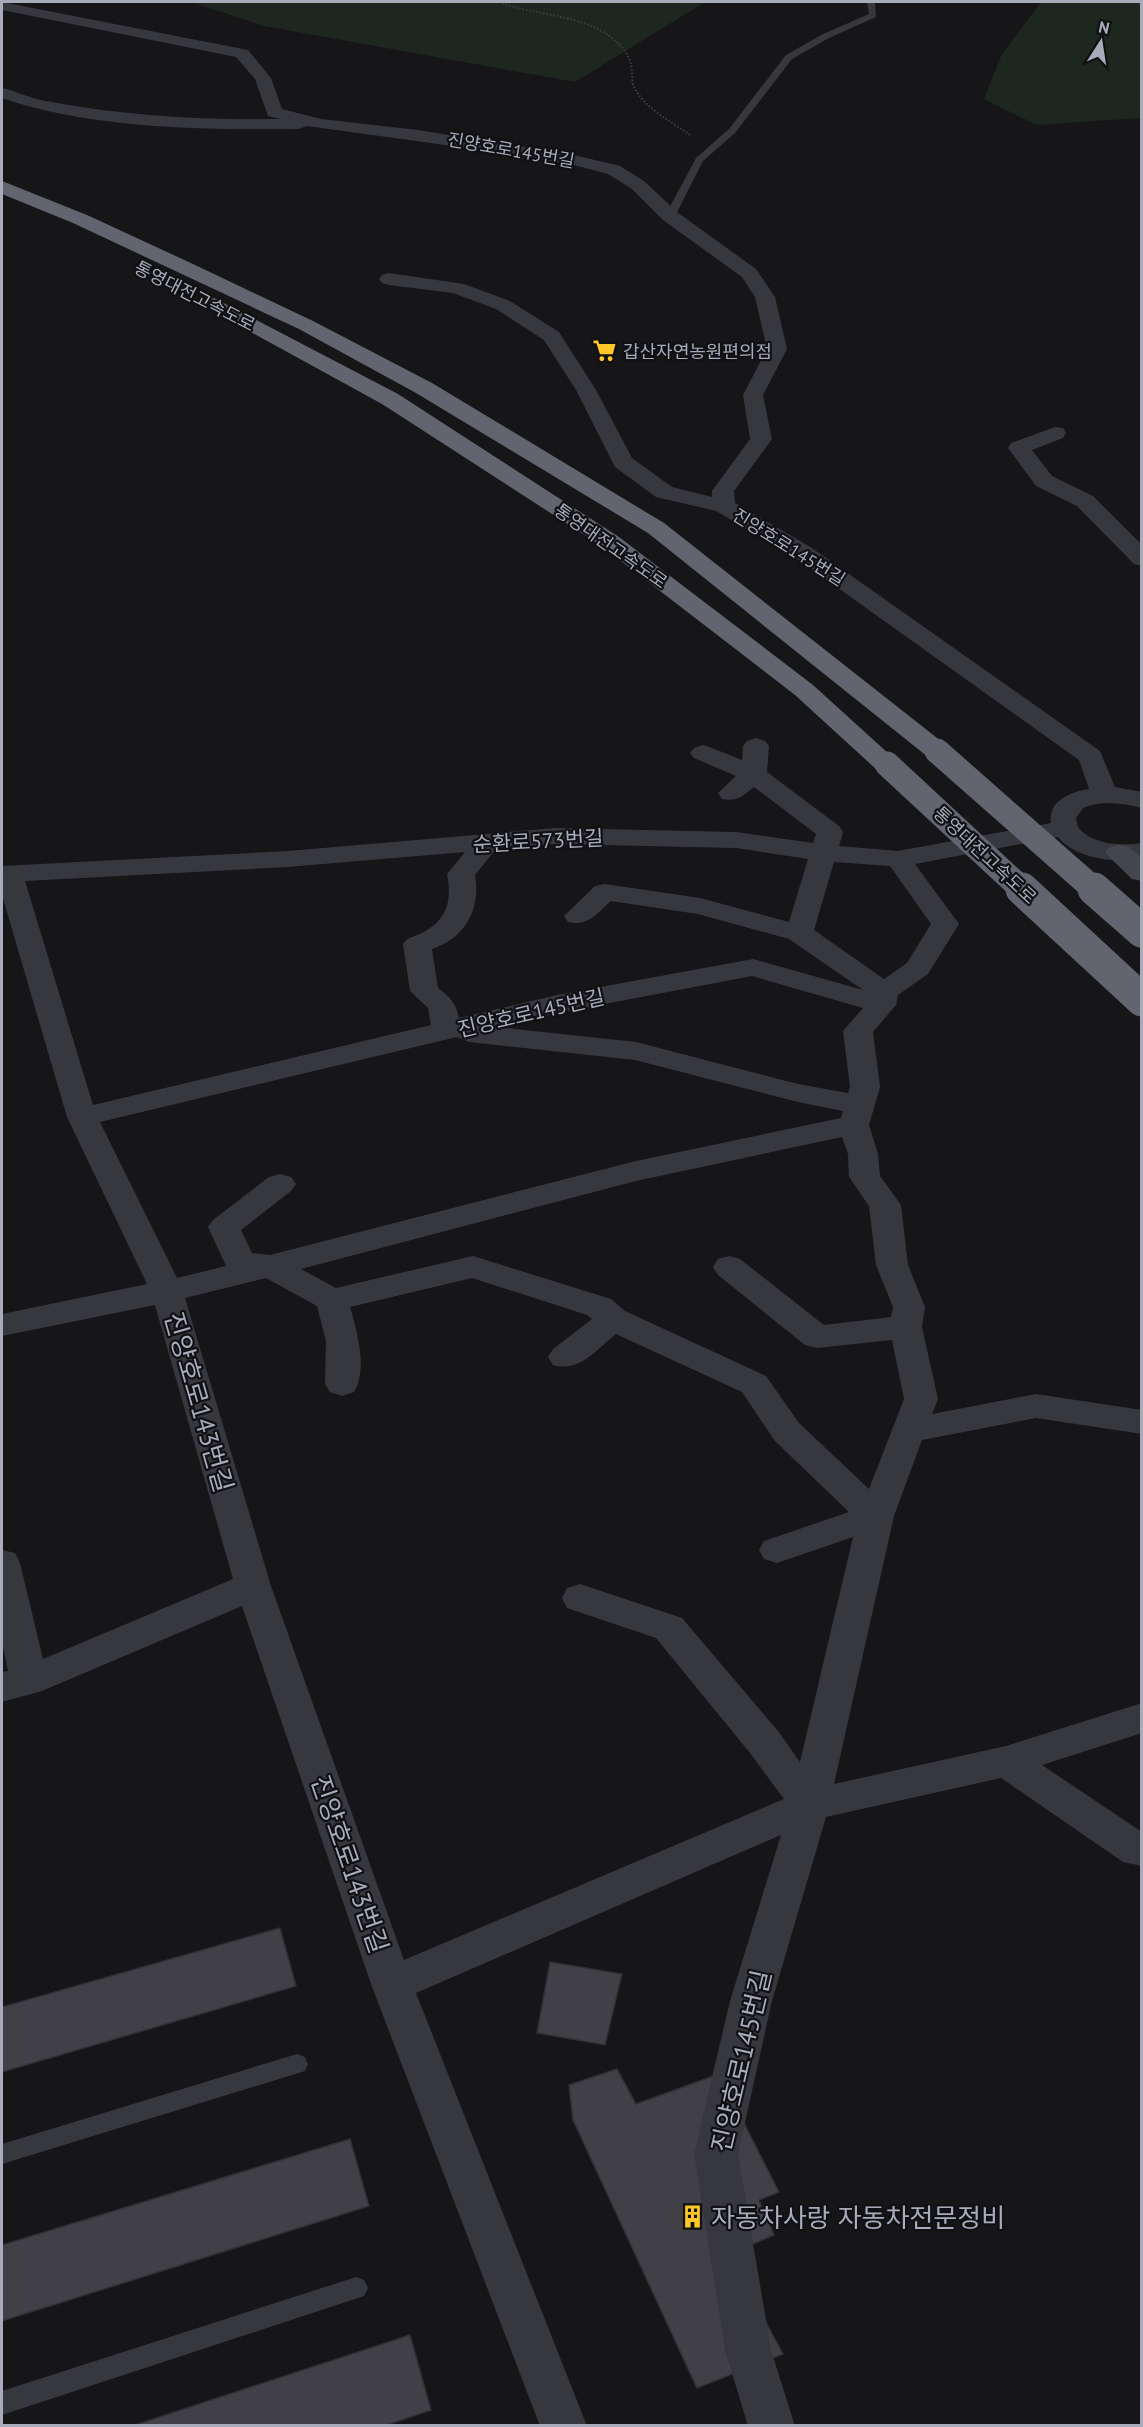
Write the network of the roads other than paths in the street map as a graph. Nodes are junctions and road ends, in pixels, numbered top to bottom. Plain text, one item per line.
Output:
1 (871, 2) edge
2 (2, 5) edge
3 (2, 93) edge
4 (321, 124) junction
5 (2, 187) edge
6 (2, 209) edge
7 (670, 216) junction
8 (389, 279) dead end
9 (1055, 433) dead end
10 (724, 506) junction
11 (1142, 559) edge
12 (756, 746) dead end
13 (703, 753) dead end
14 (754, 774) junction
15 (731, 793) dead end
16 (1104, 794) junction
17 (1142, 800) edge
18 (1065, 828) junction
19 (488, 842) junction
20 (1130, 852) edge
21 (824, 853) junction
22 (898, 859) junction
23 (1142, 873) edge
24 (5, 874) edge
25 (578, 916) dead end
26 (1142, 931) edge
27 (799, 933) junction
28 (883, 998) junction
29 (1142, 1000) edge
30 (447, 1031) junction
31 (82, 1117) junction
32 (856, 1119) junction
33 (280, 1184) dead end
34 (270, 1266) junction
35 (729, 1267) dead end
36 (167, 1291) junction
37 (332, 1300) junction
38 (613, 1319) junction
39 (2, 1325) edge
40 (906, 1327) junction
41 (565, 1358) dead end
42 (342, 1384) dead end
43 (1142, 1422) edge
44 (908, 1431) junction
45 (876, 1516) junction
46 (777, 1550) dead end
47 (2, 1563) edge
48 (253, 1586) junction
49 (580, 1598) dead end
50 (15, 1684) edge
51 (1142, 1718) edge
52 (1006, 1761) junction
53 (810, 1805) junction
54 (1142, 1850) edge
55 (392, 1984) junction
56 (297, 2064) dead end
57 (2, 2154) edge
58 (356, 2288) dead end
59 (2, 2403) edge
60 (564, 2426) edge
61 (772, 2426) edge

1 - 7 lane
2 - 4 street
3 - 4 street
4 - 7 street, 진양호로145번길
5 - 26 highway, 통영대전고속도로, bridge
6 - 29 highway, 통영대전고속도로, bridge
7 - 10 street, 진양호로145번길
8 - 10 street
9 - 11 street
10 - 16 street, 진양호로145번길
12 - 14 street
13 - 14 street
14 - 15 street
14 - 21 street
16 - 17 street
16 - 18 street
18 - 20 street
18 - 22 street, 순환로573번길
19 - 21 street, 순환로573번길
19 - 24 street, 순환로573번길
19 - 30 street
20 - 23 street
21 - 22 street, 순환로573번길
21 - 27 street
22 - 28 street
24 - 31 street, 진양호로143번길
25 - 27 street
27 - 28 street
28 - 30 street, 진양호로145번길
28 - 32 street
30 - 31 street
30 - 32 street, 진양호로145번길
31 - 36 street, 진양호로143번길
32 - 34 street
32 - 40 street, 진양호로145번길
33 - 34 street
34 - 36 street
34 - 37 street
35 - 40 street
36 - 39 street, 진양호로143번길
36 - 48 street, 진양호로143번길
37 - 38 street
37 - 42 street
38 - 41 street
38 - 45 street
40 - 44 street, 진양호로145번길
43 - 44 street
44 - 45 street, 진양호로145번길
45 - 46 street
45 - 53 street, 진양호로145번길
47 - 50 street
48 - 50 street
48 - 55 street, 진양호로143번길
49 - 53 street
51 - 52 street
52 - 53 street
52 - 54 street
53 - 55 street
53 - 61 street, 진양호로145번길
55 - 60 street, 진양호로143번길
56 - 57 lane
58 - 59 lane

